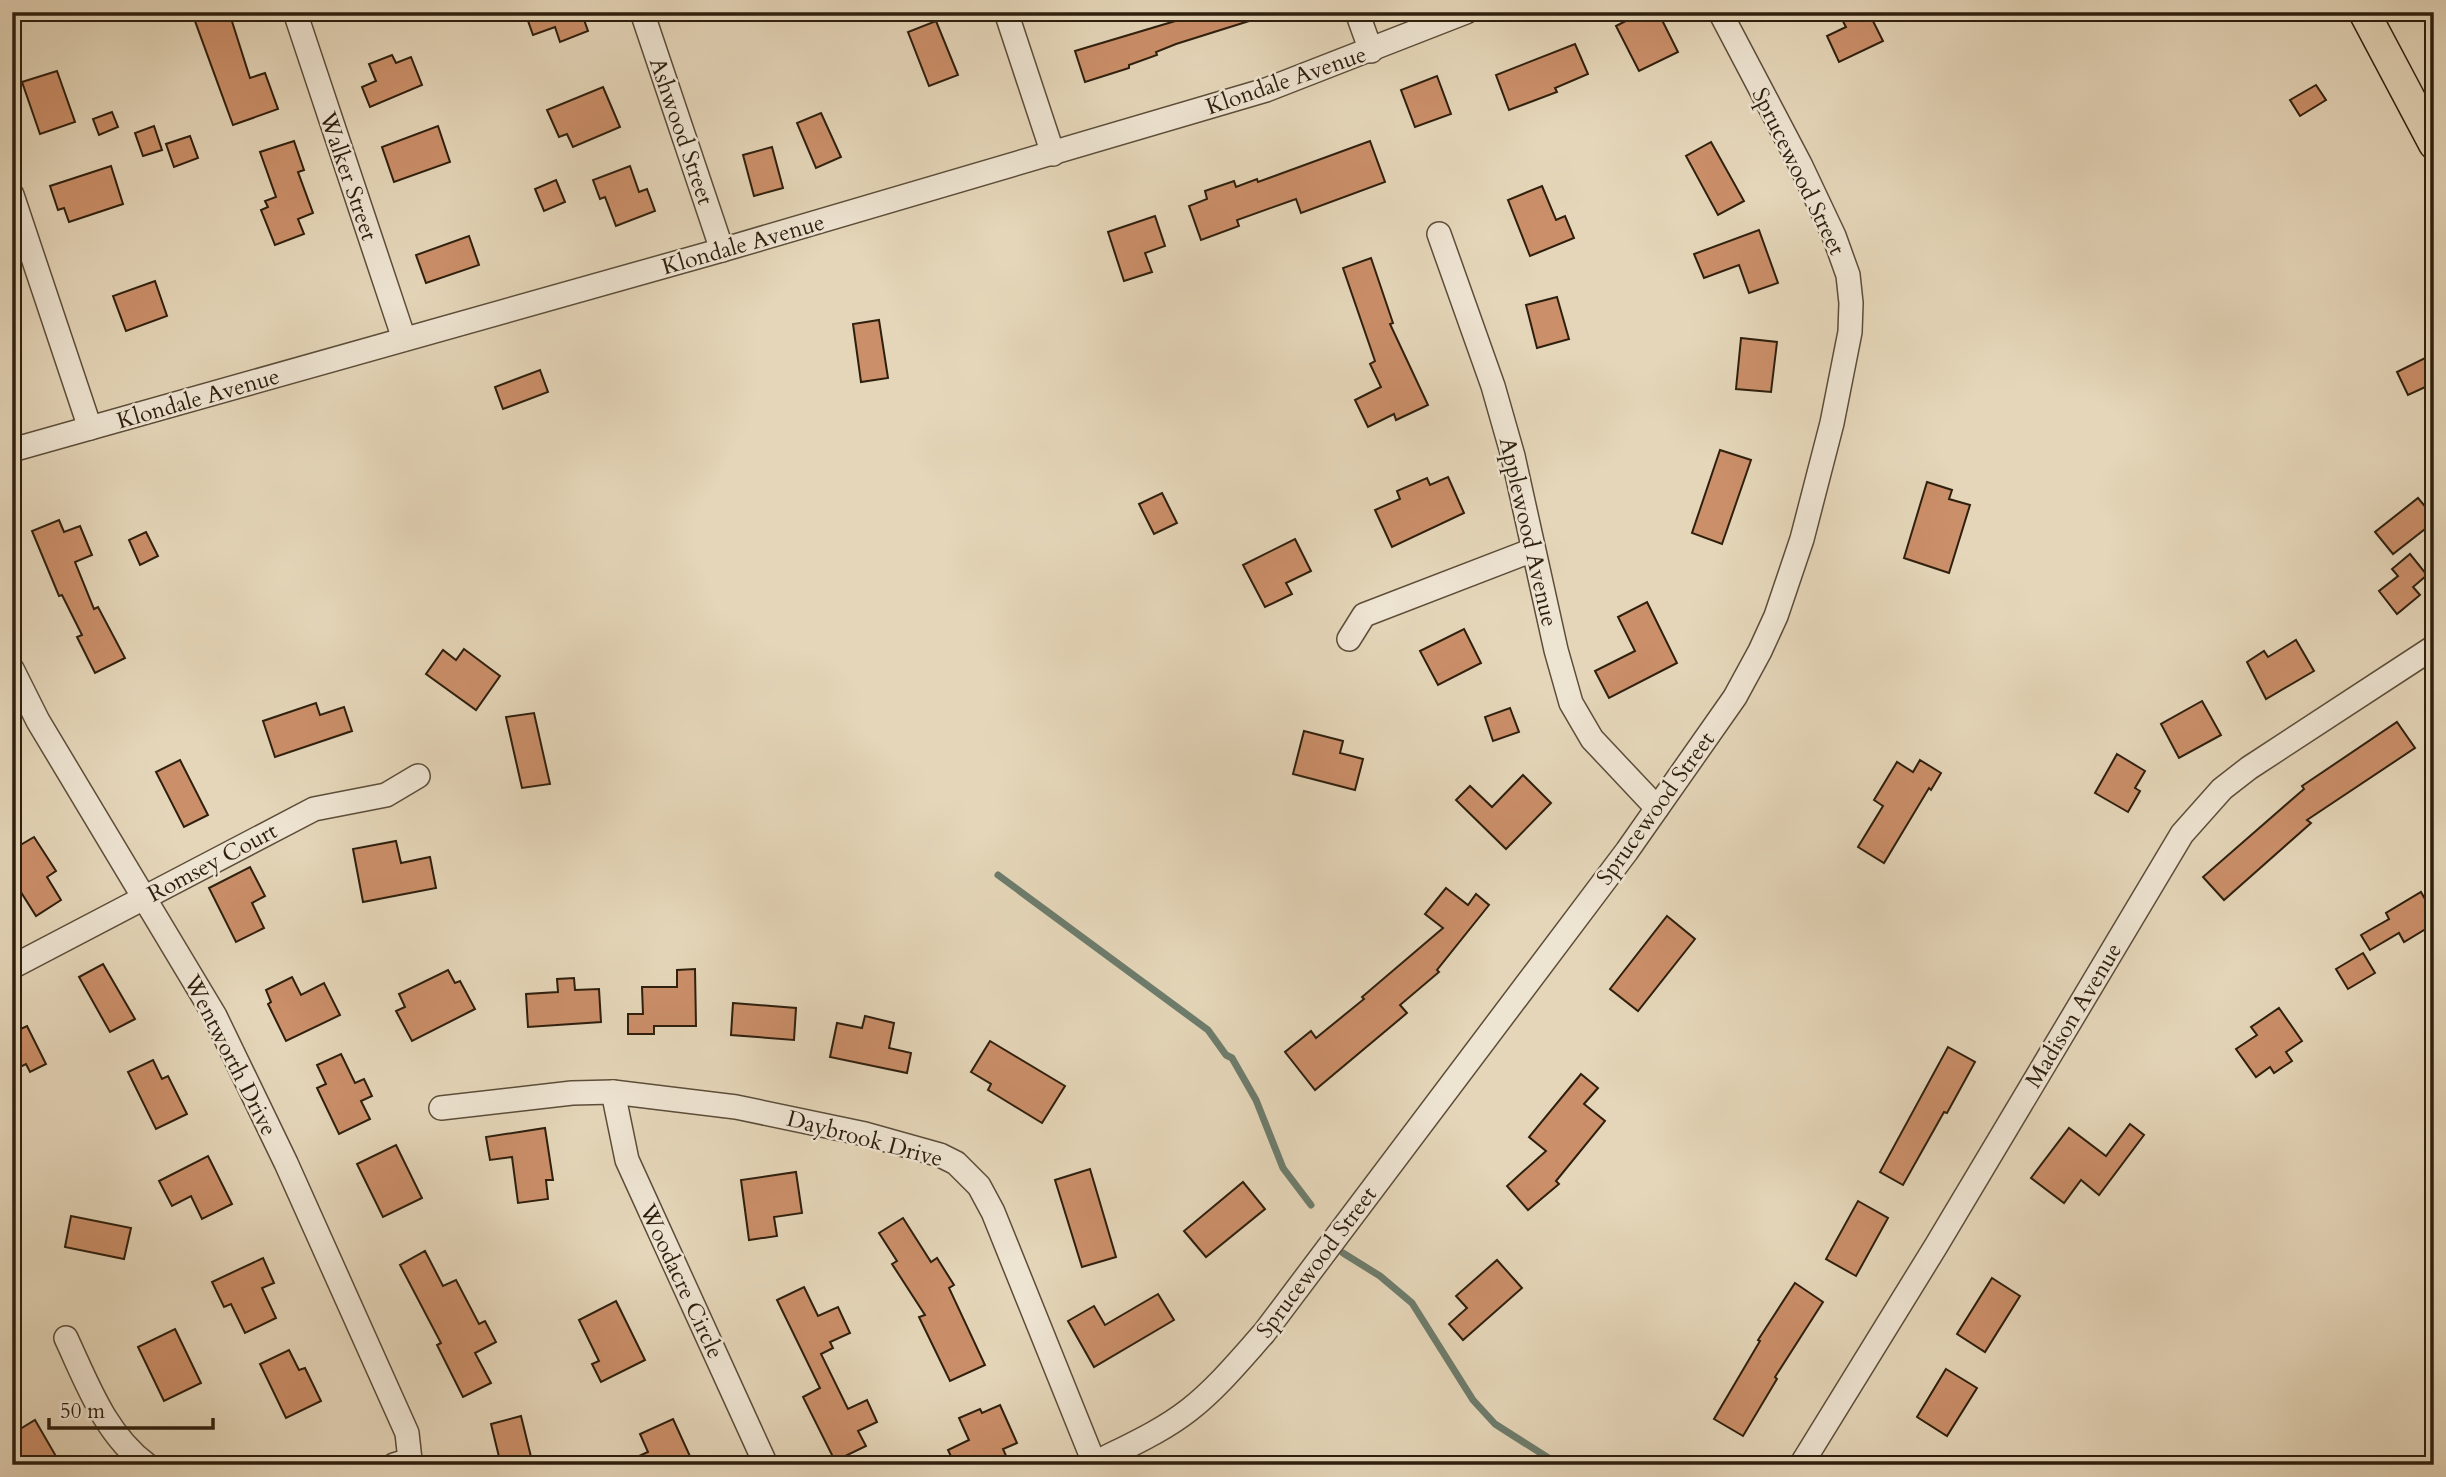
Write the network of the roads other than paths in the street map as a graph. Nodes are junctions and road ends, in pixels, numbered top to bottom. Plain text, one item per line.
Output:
1 (295, 12) edge
2 (642, 12) edge
3 (1006, 12) edge
4 (1357, 12) edge
5 (1466, 12) edge
6 (1720, 12) edge
7 (2364, 12) edge
8 (1371, 51) junction
9 (2434, 144) edge
10 (1053, 154) junction
11 (12, 195) edge
12 (1439, 234) dead end
13 (722, 250) junction
14 (404, 340) junction
15 (90, 429) junction
16 (12, 450) edge
17 (1533, 550) junction
18 (1349, 639) dead end
19 (2434, 647) edge
20 (12, 669) edge
21 (418, 776) dead end
22 (1657, 808) junction
23 (145, 897) junction
24 (12, 967) edge
25 (613, 1092) junction
26 (441, 1108) dead end
27 (66, 1338) dead end
28 (402, 1463) edge
29 (1095, 1464) edge
30 (147, 1465) edge
31 (766, 1465) edge
32 (1801, 1465) edge

1 - 14 street, Walker Street
2 - 13 street, Ashwood Street
3 - 10 street
4 - 8 street
5 - 8 street, Klondale Avenue
6 - 22 street, Sprucewood Street
7 - 9 main road
8 - 10 street, Klondale Avenue
10 - 13 street, Klondale Avenue
11 - 15 street
12 - 17 street, Applewood Avenue
13 - 14 street, Klondale Avenue
14 - 15 street, Klondale Avenue
15 - 16 street, Klondale Avenue
17 - 18 street
17 - 22 street, Applewood Avenue
19 - 32 street, Madison Avenue
20 - 23 street, Wentworth Drive
21 - 23 street, Romsey Court
22 - 29 street, Sprucewood Street
23 - 24 street, Romsey Court
23 - 28 street, Wentworth Drive
25 - 26 street, Daybrook Drive
25 - 29 street, Daybrook Drive
25 - 31 street, Woodacre Circle
27 - 30 street

